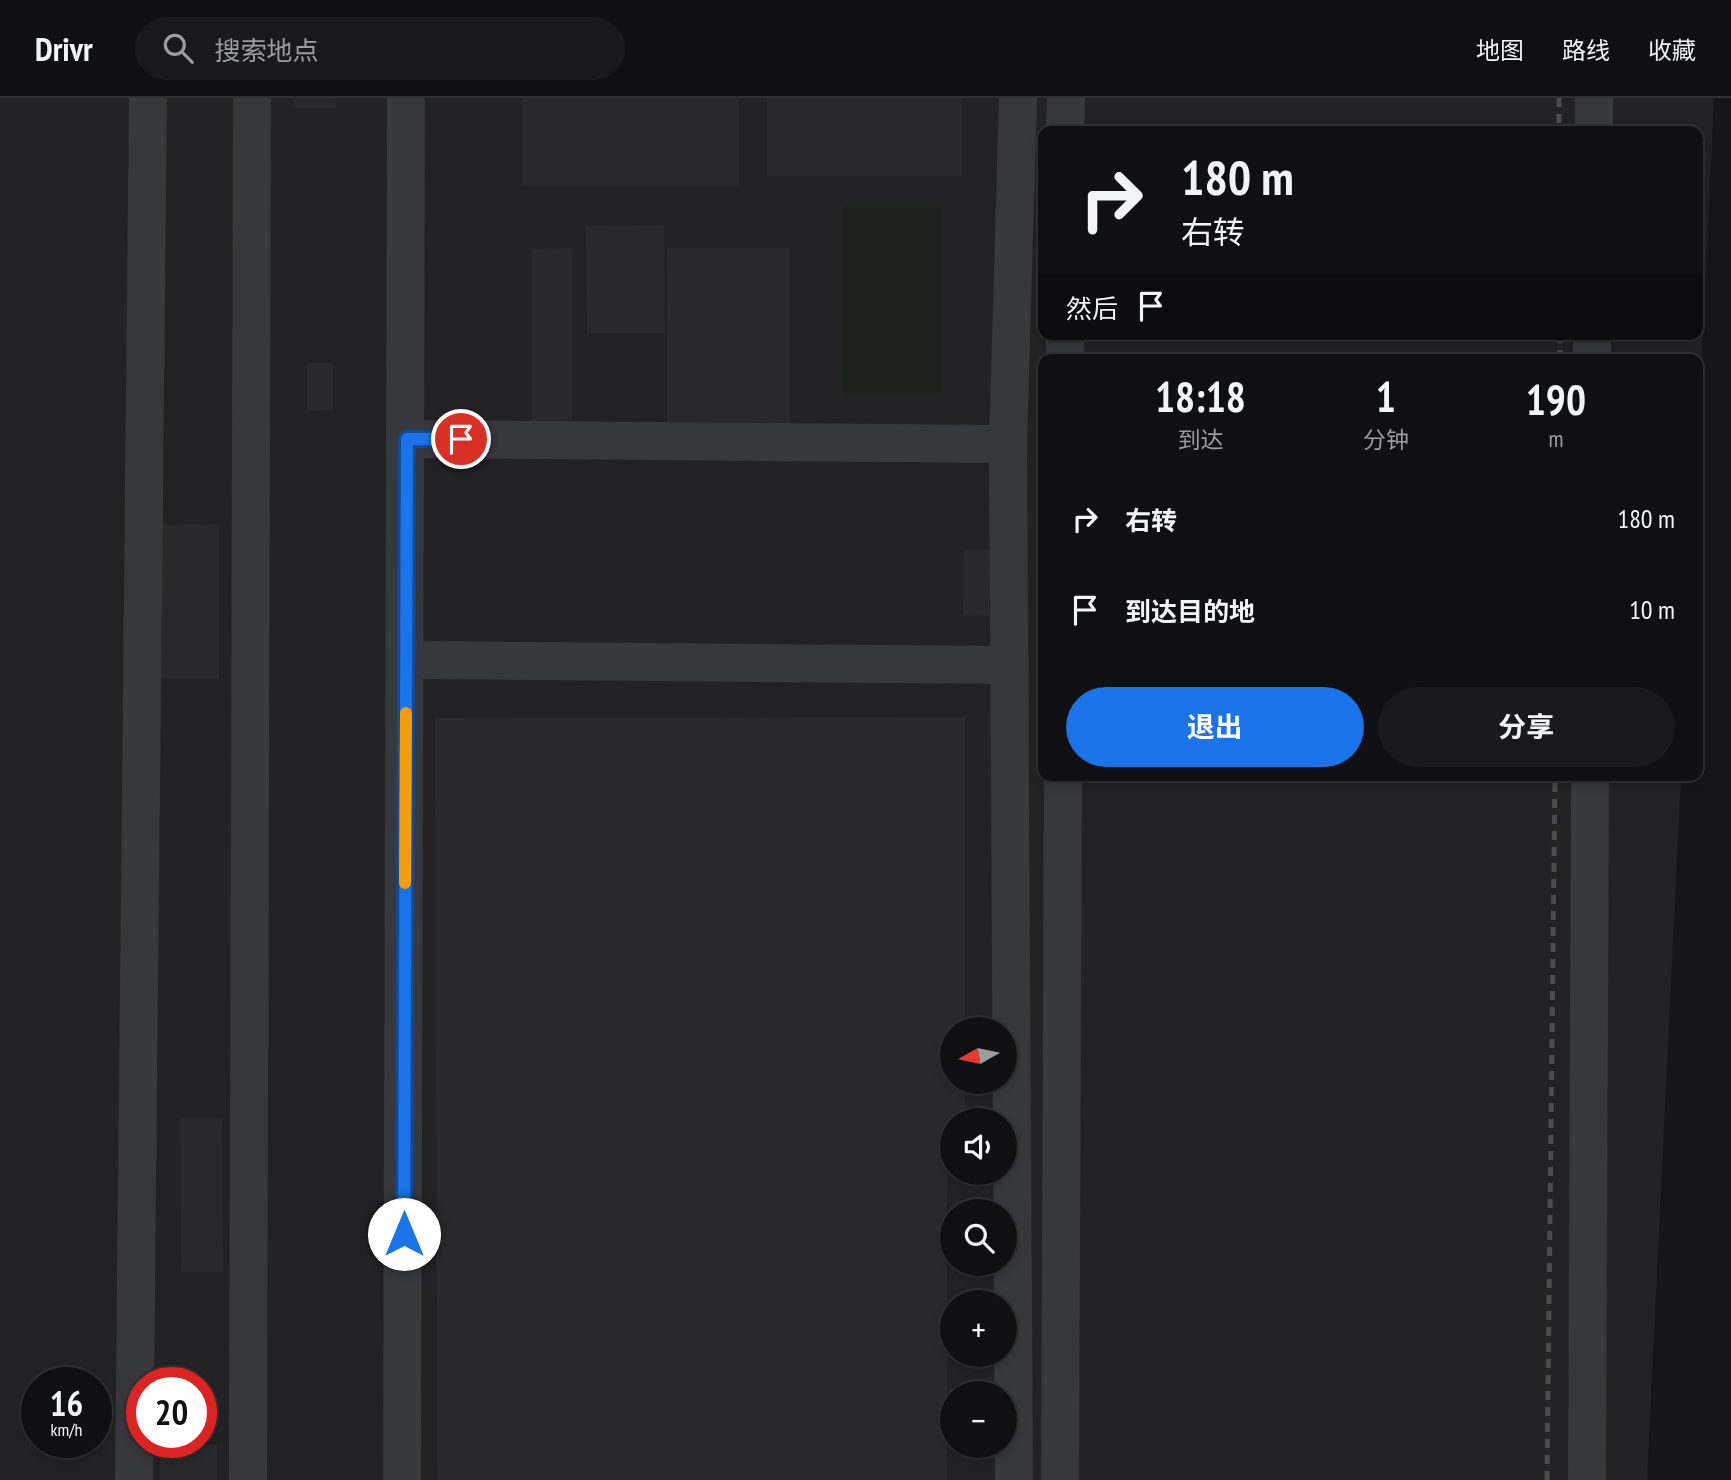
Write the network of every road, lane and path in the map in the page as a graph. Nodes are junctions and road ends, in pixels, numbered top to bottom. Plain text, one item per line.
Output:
1 (148, 98) edge
2 (252, 98) edge
3 (406, 98) edge
4 (1018, 98) edge
5 (1066, 98) edge
6 (1594, 98) edge
7 (1065, 126) edge
8 (1594, 126) edge
9 (407, 439) junction
10 (1008, 444) junction
11 (406, 660) junction
12 (1009, 665) junction
13 (1063, 781) edge
14 (1590, 781) edge
15 (134, 1480) edge
16 (248, 1480) edge
17 (402, 1480) edge
18 (1014, 1480) edge
19 (1060, 1480) edge
20 (1587, 1480) edge

1 - 15 street
2 - 16 street
3 - 9 street
4 - 10 street
5 - 7 street
6 - 8 street
9 - 10 street
9 - 11 street
10 - 12 street
11 - 12 street
11 - 17 street
12 - 18 street
13 - 19 street
14 - 20 street

